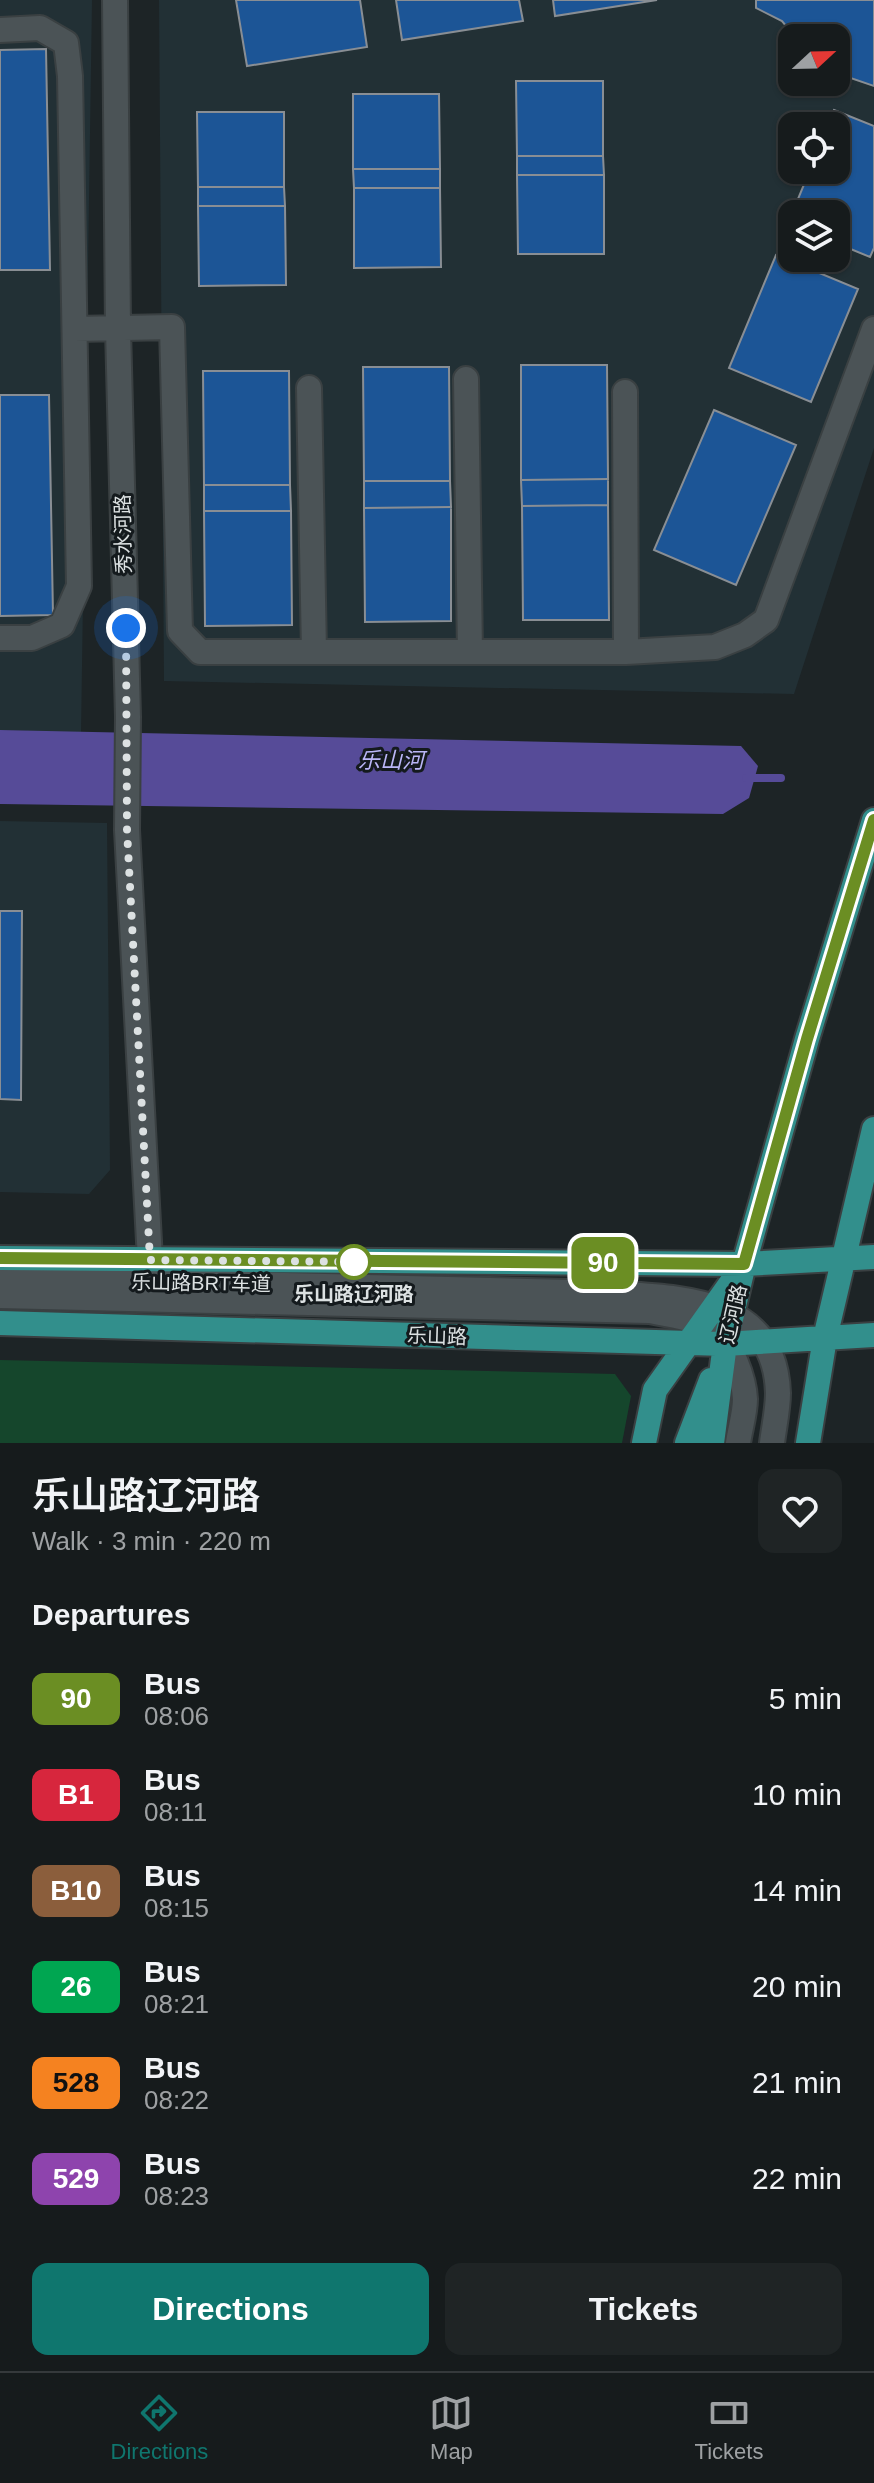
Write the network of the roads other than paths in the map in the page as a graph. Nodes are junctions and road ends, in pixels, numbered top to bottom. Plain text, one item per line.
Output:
1 (115, 0) edge
2 (0, 30) edge
3 (75, 329) junction
4 (118, 329) junction
5 (874, 329) edge
6 (466, 379) dead end
7 (309, 388) dead end
8 (625, 392) dead end
9 (0, 638) edge
10 (314, 652) junction
11 (470, 652) junction
12 (626, 652) junction
13 (874, 820) edge
14 (874, 1129) edge
15 (874, 1257) edge
16 (0, 1258) edge
17 (845, 1259) junction
18 (150, 1260) junction
19 (744, 1264) junction
20 (0, 1278) edge
21 (0, 1296) edge
22 (701, 1318) junction
23 (0, 1323) edge
24 (874, 1335) edge
25 (825, 1338) junction
26 (764, 1342) junction
27 (725, 1344) junction
28 (644, 1443) edge
29 (687, 1443) edge
30 (712, 1443) edge
31 (738, 1443) edge
32 (772, 1443) edge
33 (808, 1443) edge
34 (824, 1443) edge

1 - 4 street, 秀水河路
2 - 3 street
3 - 4 street
3 - 9 street
4 - 10 street
4 - 18 street, 秀水河路
5 - 12 street
6 - 11 street
7 - 10 street
8 - 12 street
10 - 11 street
11 - 12 street
13 - 19 main road, 辽河路
14 - 17 main road
15 - 17 main road
16 - 18 main road
17 - 19 main road
17 - 25 main road
18 - 19 main road
19 - 22 main road, 辽河路
20 - 22 street, 乐山路BRT车道
21 - 22 street, 乐山路BRT车道
22 - 23 main road, 乐山路
22 - 26 street
22 - 27 main road, 乐山路
22 - 27 main road, 辽河路
22 - 28 main road, 辽河路
24 - 25 main road, 乐山路
25 - 26 main road, 乐山路
25 - 33 main road
25 - 34 main road
26 - 27 main road, 乐山路
26 - 32 street
27 - 29 main road
27 - 30 main road, 辽河路
27 - 31 street

